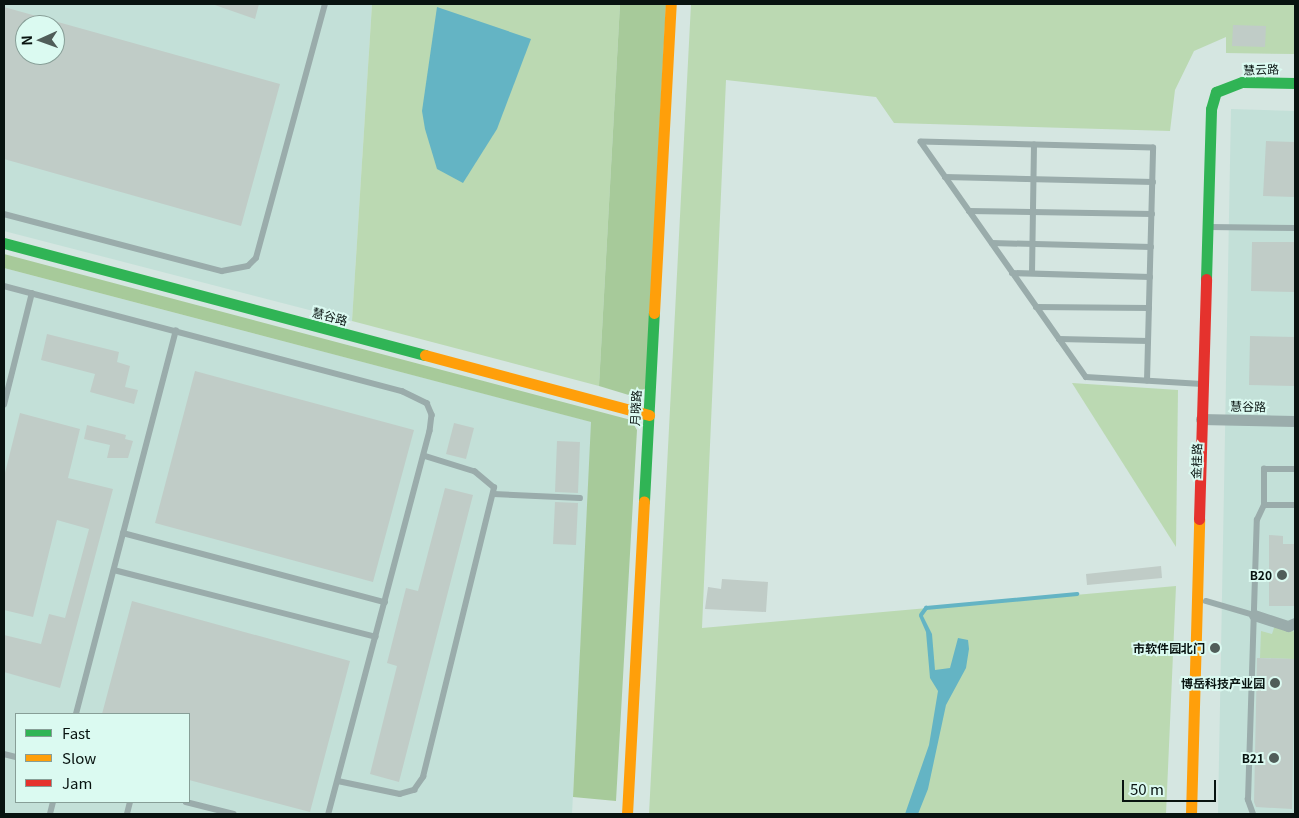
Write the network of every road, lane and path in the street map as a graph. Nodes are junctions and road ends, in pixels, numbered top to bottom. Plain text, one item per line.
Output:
1 (325, 4) edge
2 (671, 4) edge
3 (1295, 83) edge
4 (1295, 92) edge
5 (1215, 109) junction
6 (1034, 145) junction
7 (945, 177) junction
8 (1034, 179) junction
9 (1152, 182) junction
10 (969, 211) junction
11 (1033, 212) junction
12 (4, 214) edge
13 (1152, 214) junction
14 (1212, 227) junction
15 (1295, 228) edge
16 (4, 243) edge
17 (992, 243) junction
18 (1033, 244) junction
19 (1151, 247) junction
20 (1012, 273) junction
21 (1032, 273) junction
22 (1150, 277) junction
23 (4, 286) edge
24 (32, 293) junction
25 (1036, 307) junction
26 (1149, 308) junction
27 (176, 331) junction
28 (1059, 339) junction
29 (1148, 341) junction
30 (1147, 380) junction
31 (1202, 384) junction
32 (4, 405) edge
33 (649, 416) junction
34 (1206, 419) junction
35 (1295, 421) edge
36 (424, 456) junction
37 (1295, 469) edge
38 (494, 494) junction
39 (580, 498) dead end
40 (1264, 505) junction
41 (1295, 505) edge
42 (123, 533) junction
43 (114, 570) junction
44 (1206, 601) junction
45 (385, 602) junction
46 (1254, 615) junction
47 (1295, 623) edge
48 (376, 637) junction
49 (76, 713) edge
50 (338, 781) junction
51 (190, 803) edge
52 (234, 814) edge
53 (329, 814) edge
54 (627, 814) edge
55 (1191, 814) edge
56 (1201, 814) edge
57 (1253, 814) edge

1 - 12 lane
2 - 33 street, 月晓路
3 - 5 street, 慧云路
4 - 5 street, 慧云路
5 - 14 street, 金桂路
6 - 7 lane
6 - 8 lane
6 - 9 lane
7 - 8 lane
7 - 10 lane
8 - 9 lane
8 - 11 lane
9 - 13 lane
10 - 11 lane
10 - 17 lane
11 - 13 lane
11 - 18 lane
13 - 19 lane
14 - 15 lane
14 - 31 street, 金桂路
14 - 34 street, 金桂路
16 - 33 street, 慧谷路
17 - 18 lane
17 - 20 lane
18 - 19 lane
18 - 21 lane
19 - 22 lane
20 - 21 lane
20 - 25 lane
21 - 22 lane
22 - 26 lane
23 - 24 lane
24 - 27 lane
24 - 32 lane
25 - 26 lane
25 - 28 lane
26 - 29 lane
27 - 36 lane
27 - 42 lane
28 - 29 lane
28 - 30 lane
29 - 30 lane
30 - 31 lane
31 - 34 street, 金桂路
33 - 54 street, 月晓路
34 - 35 street, 慧谷路
34 - 44 street, 金桂路
34 - 55 street, 金桂路
36 - 38 lane
36 - 45 lane
37 - 40 lane
38 - 39 lane
38 - 50 lane
40 - 41 lane
40 - 46 lane
42 - 43 lane
42 - 45 lane
43 - 48 lane
43 - 49 lane
44 - 46 lane
44 - 56 street, 金桂路
45 - 48 lane
46 - 47 street
46 - 57 lane
48 - 50 lane
50 - 53 lane
51 - 52 lane

